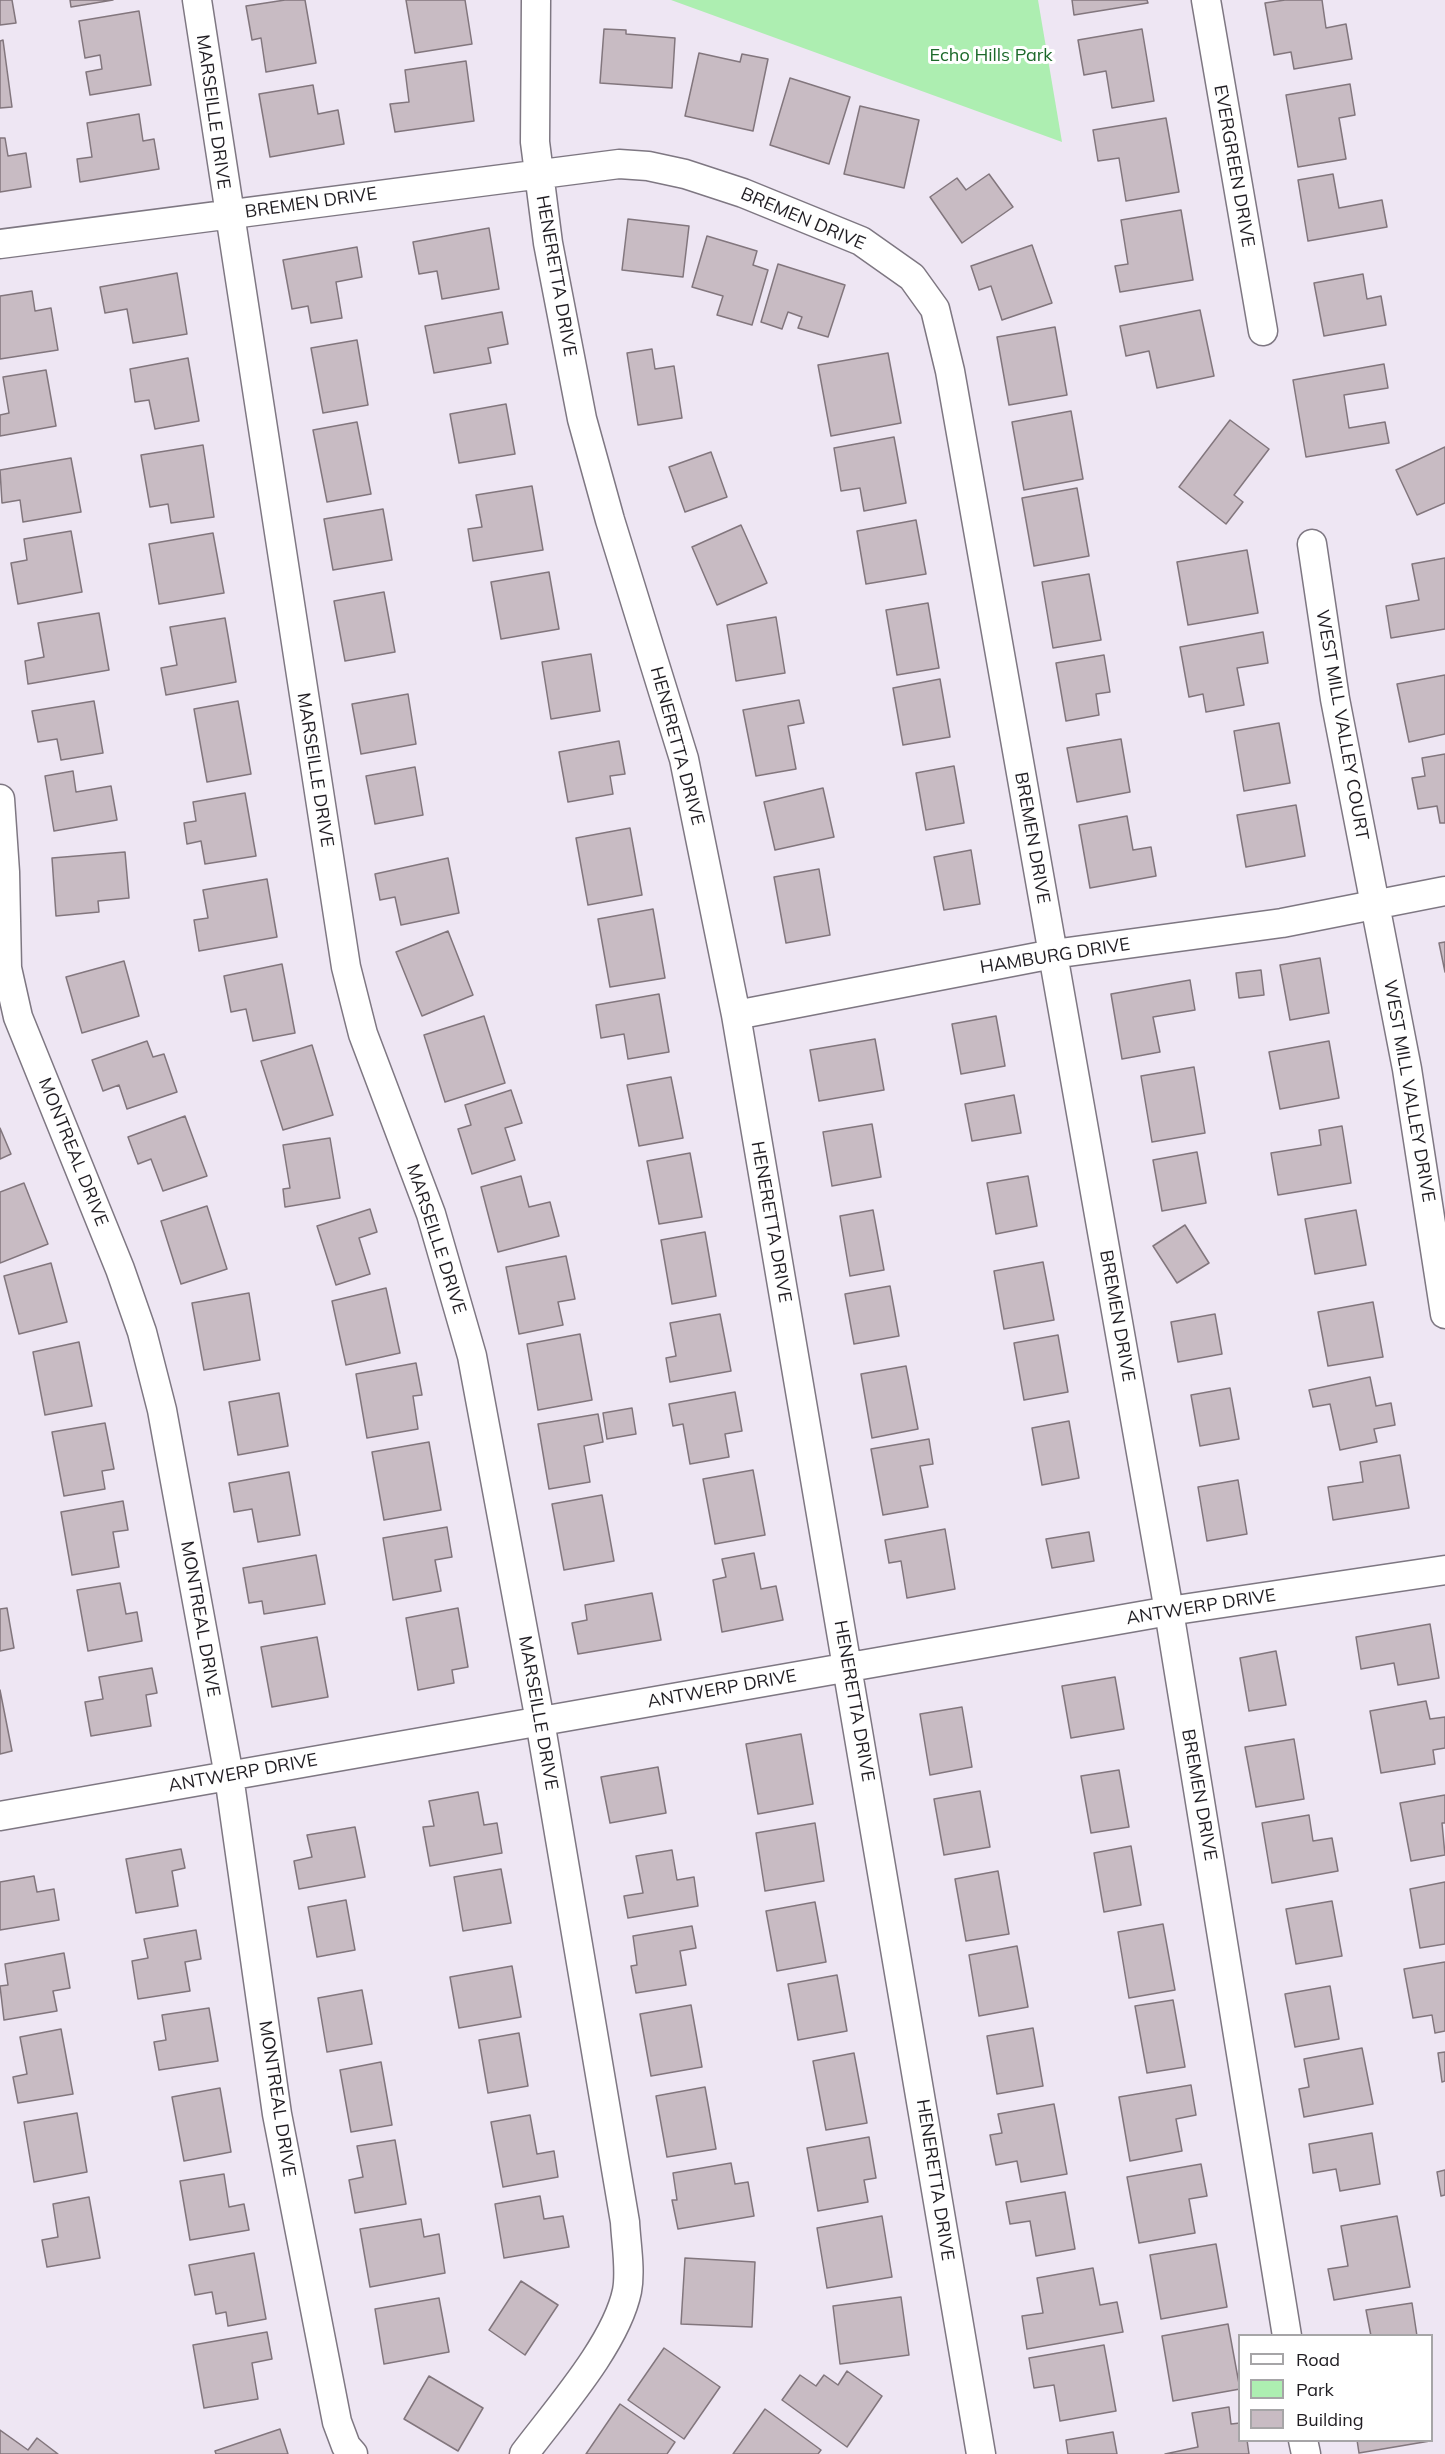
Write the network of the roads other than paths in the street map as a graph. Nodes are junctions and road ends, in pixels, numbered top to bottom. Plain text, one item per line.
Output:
1 (197, 0) edge
2 (536, 0) edge
3 (1206, 0) edge
4 (539, 173) junction
5 (228, 214) junction
6 (0, 244) edge
7 (1263, 332) dead end
8 (1312, 544) dead end
9 (0, 800) edge
10 (1445, 891) edge
11 (1375, 904) junction
12 (2, 915) edge
13 (1053, 954) junction
14 (736, 1015) junction
15 (1445, 1314) edge
16 (1445, 1570) edge
17 (1169, 1611) junction
18 (848, 1667) junction
19 (540, 1721) junction
20 (228, 1776) junction
21 (0, 1816) edge
22 (1287, 2334) edge
23 (975, 2453) edge
24 (353, 2454) edge
25 (524, 2454) edge

1 - 5 street, MARSEILLE DRIVE
2 - 4 street, HENERETTA DRIVE
3 - 7 street, EVERGREEN DRIVE
4 - 5 street, BREMEN DRIVE
4 - 13 street, BREMEN DRIVE
4 - 14 street, HENERETTA DRIVE
5 - 6 street, BREMEN DRIVE
5 - 19 street, MARSEILLE DRIVE
8 - 11 street, WEST MILL VALLEY COURT
9 - 12 street, MONTREAL DRIVE
10 - 11 street, HAMBURG DRIVE
11 - 13 street, HAMBURG DRIVE
11 - 15 street, WEST MILL VALLEY DRIVE
12 - 20 street, MONTREAL DRIVE
13 - 14 street, HAMBURG DRIVE
13 - 17 street, BREMEN DRIVE
14 - 18 street, HENERETTA DRIVE
16 - 17 street, ANTWERP DRIVE
17 - 18 street, ANTWERP DRIVE
17 - 22 street, BREMEN DRIVE
18 - 19 street, ANTWERP DRIVE
18 - 23 street, HENERETTA DRIVE
19 - 20 street, ANTWERP DRIVE
19 - 25 street, MARSEILLE DRIVE
20 - 21 street, ANTWERP DRIVE
20 - 24 street, MONTREAL DRIVE

